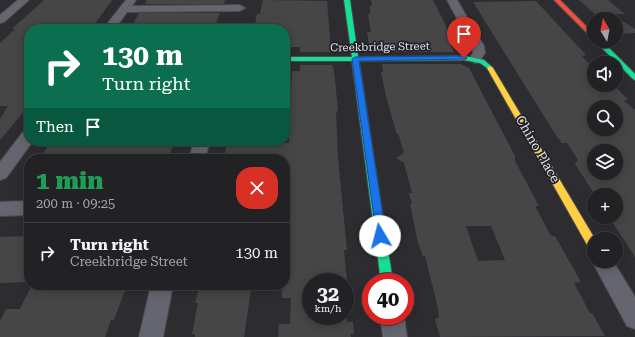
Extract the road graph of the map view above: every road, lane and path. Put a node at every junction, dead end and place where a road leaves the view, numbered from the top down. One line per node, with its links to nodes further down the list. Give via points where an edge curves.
1 (24, 0): 8 (street)
2 (131, 0): 7 (street)
3 (347, 0): 13 (street)
4 (452, 0): 14 (street, via 478,46 479,53)
5 (557, 0): 10 (street)
6 (240, 8): 7 (street)
7 (124, 9): 9 (street)
8 (0, 20)
9 (113, 24)
10 (587, 30)
11 (605, 48): 15 (street)
12 (290, 59): 13 (street, Creekbridge Street)
13 (355, 59): 14 (street, Creekbridge Street); 22 (street)
14 (475, 59): 20 (street, Chino Place, via 485,62 492,68)
15 (635, 78)
16 (24, 143): 17 (street)
17 (0, 174)
18 (24, 208): 19 (street)
19 (0, 209)
20 (587, 234)
21 (606, 268): 24 (street)
22 (386, 273)
23 (161, 290): 26 (street)
24 (635, 318)
25 (393, 325): 27 (street)
26 (151, 337)
27 (394, 337)

